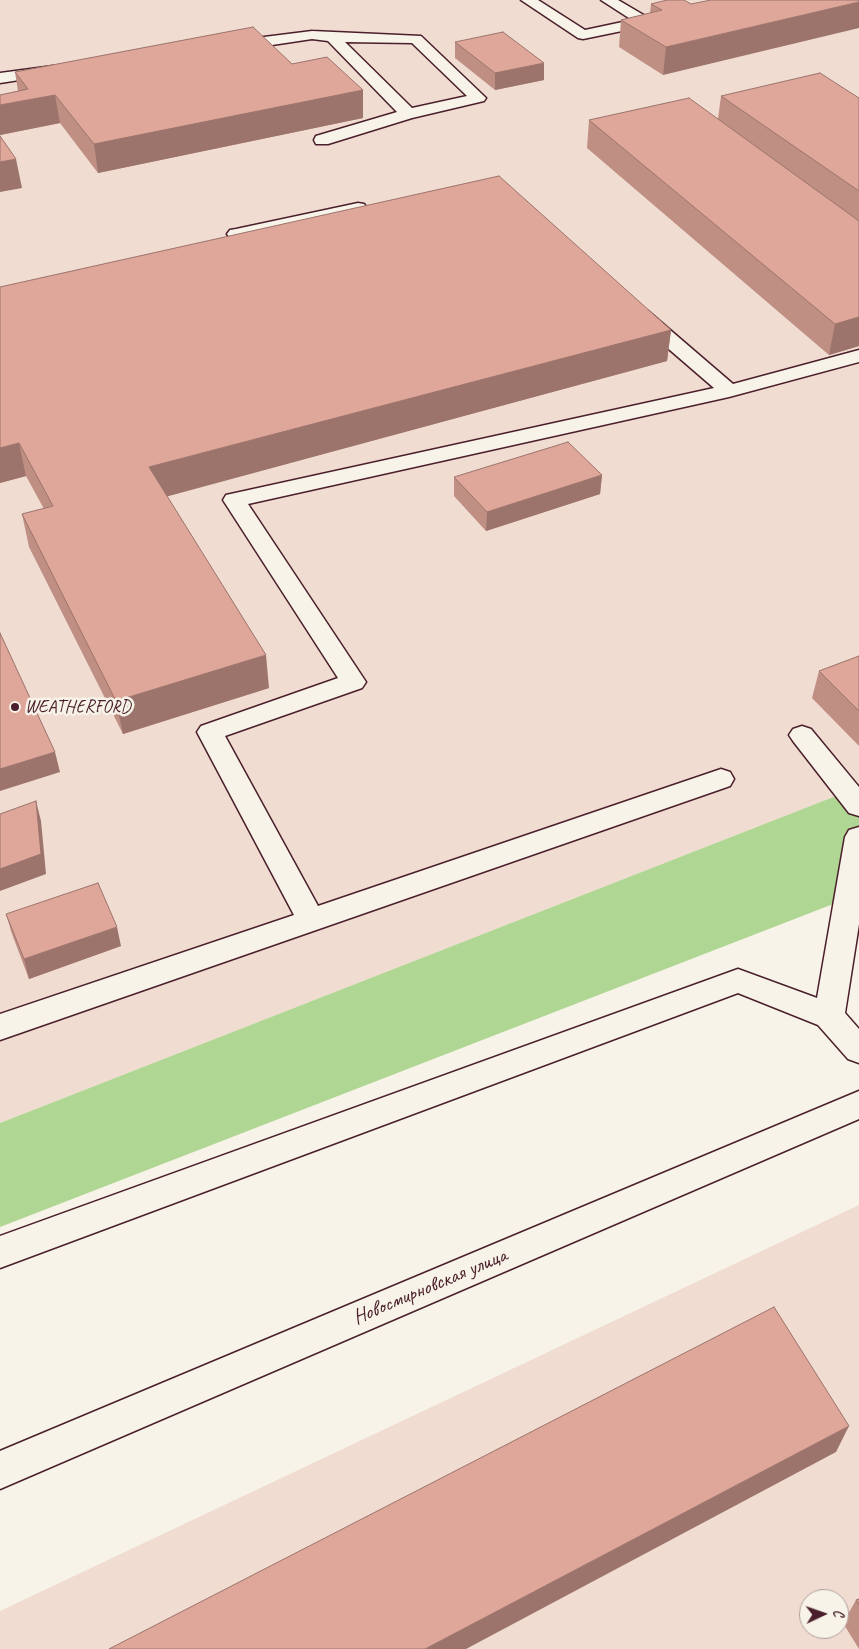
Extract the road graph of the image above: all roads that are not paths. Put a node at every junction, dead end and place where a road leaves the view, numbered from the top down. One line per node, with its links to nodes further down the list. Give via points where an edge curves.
1 (528, 0): 4 (street, via 583,35)
2 (608, 0): 4 (street)
3 (673, 16): 4 (street)
4 (646, 22)
5 (332, 37): 6 (street, via 312,35); 9 (street); 9 (street, via 416,39 478,98)
6 (215, 49)
7 (68, 69): 8 (street)
8 (0, 78)
9 (408, 114): 10 (street)
10 (322, 140)
11 (380, 203): 12 (street)
12 (236, 234)
13 (626, 302): 15 (street)
14 (859, 356): 15 (street)
15 (729, 391): 20 (street, via 234,500 353,682 210,732)
16 (802, 735): 18 (street)
17 (721, 779): 20 (street)
18 (859, 806)
19 (859, 837): 21 (street)
20 (311, 920): 22 (street)
21 (828, 1016): 23 (street); 25 (street, via 738,981)
22 (0, 1027)
23 (859, 1050)
24 (859, 1105): 26 (street, Новосмирновская улица)
25 (0, 1252)
26 (0, 1470)

